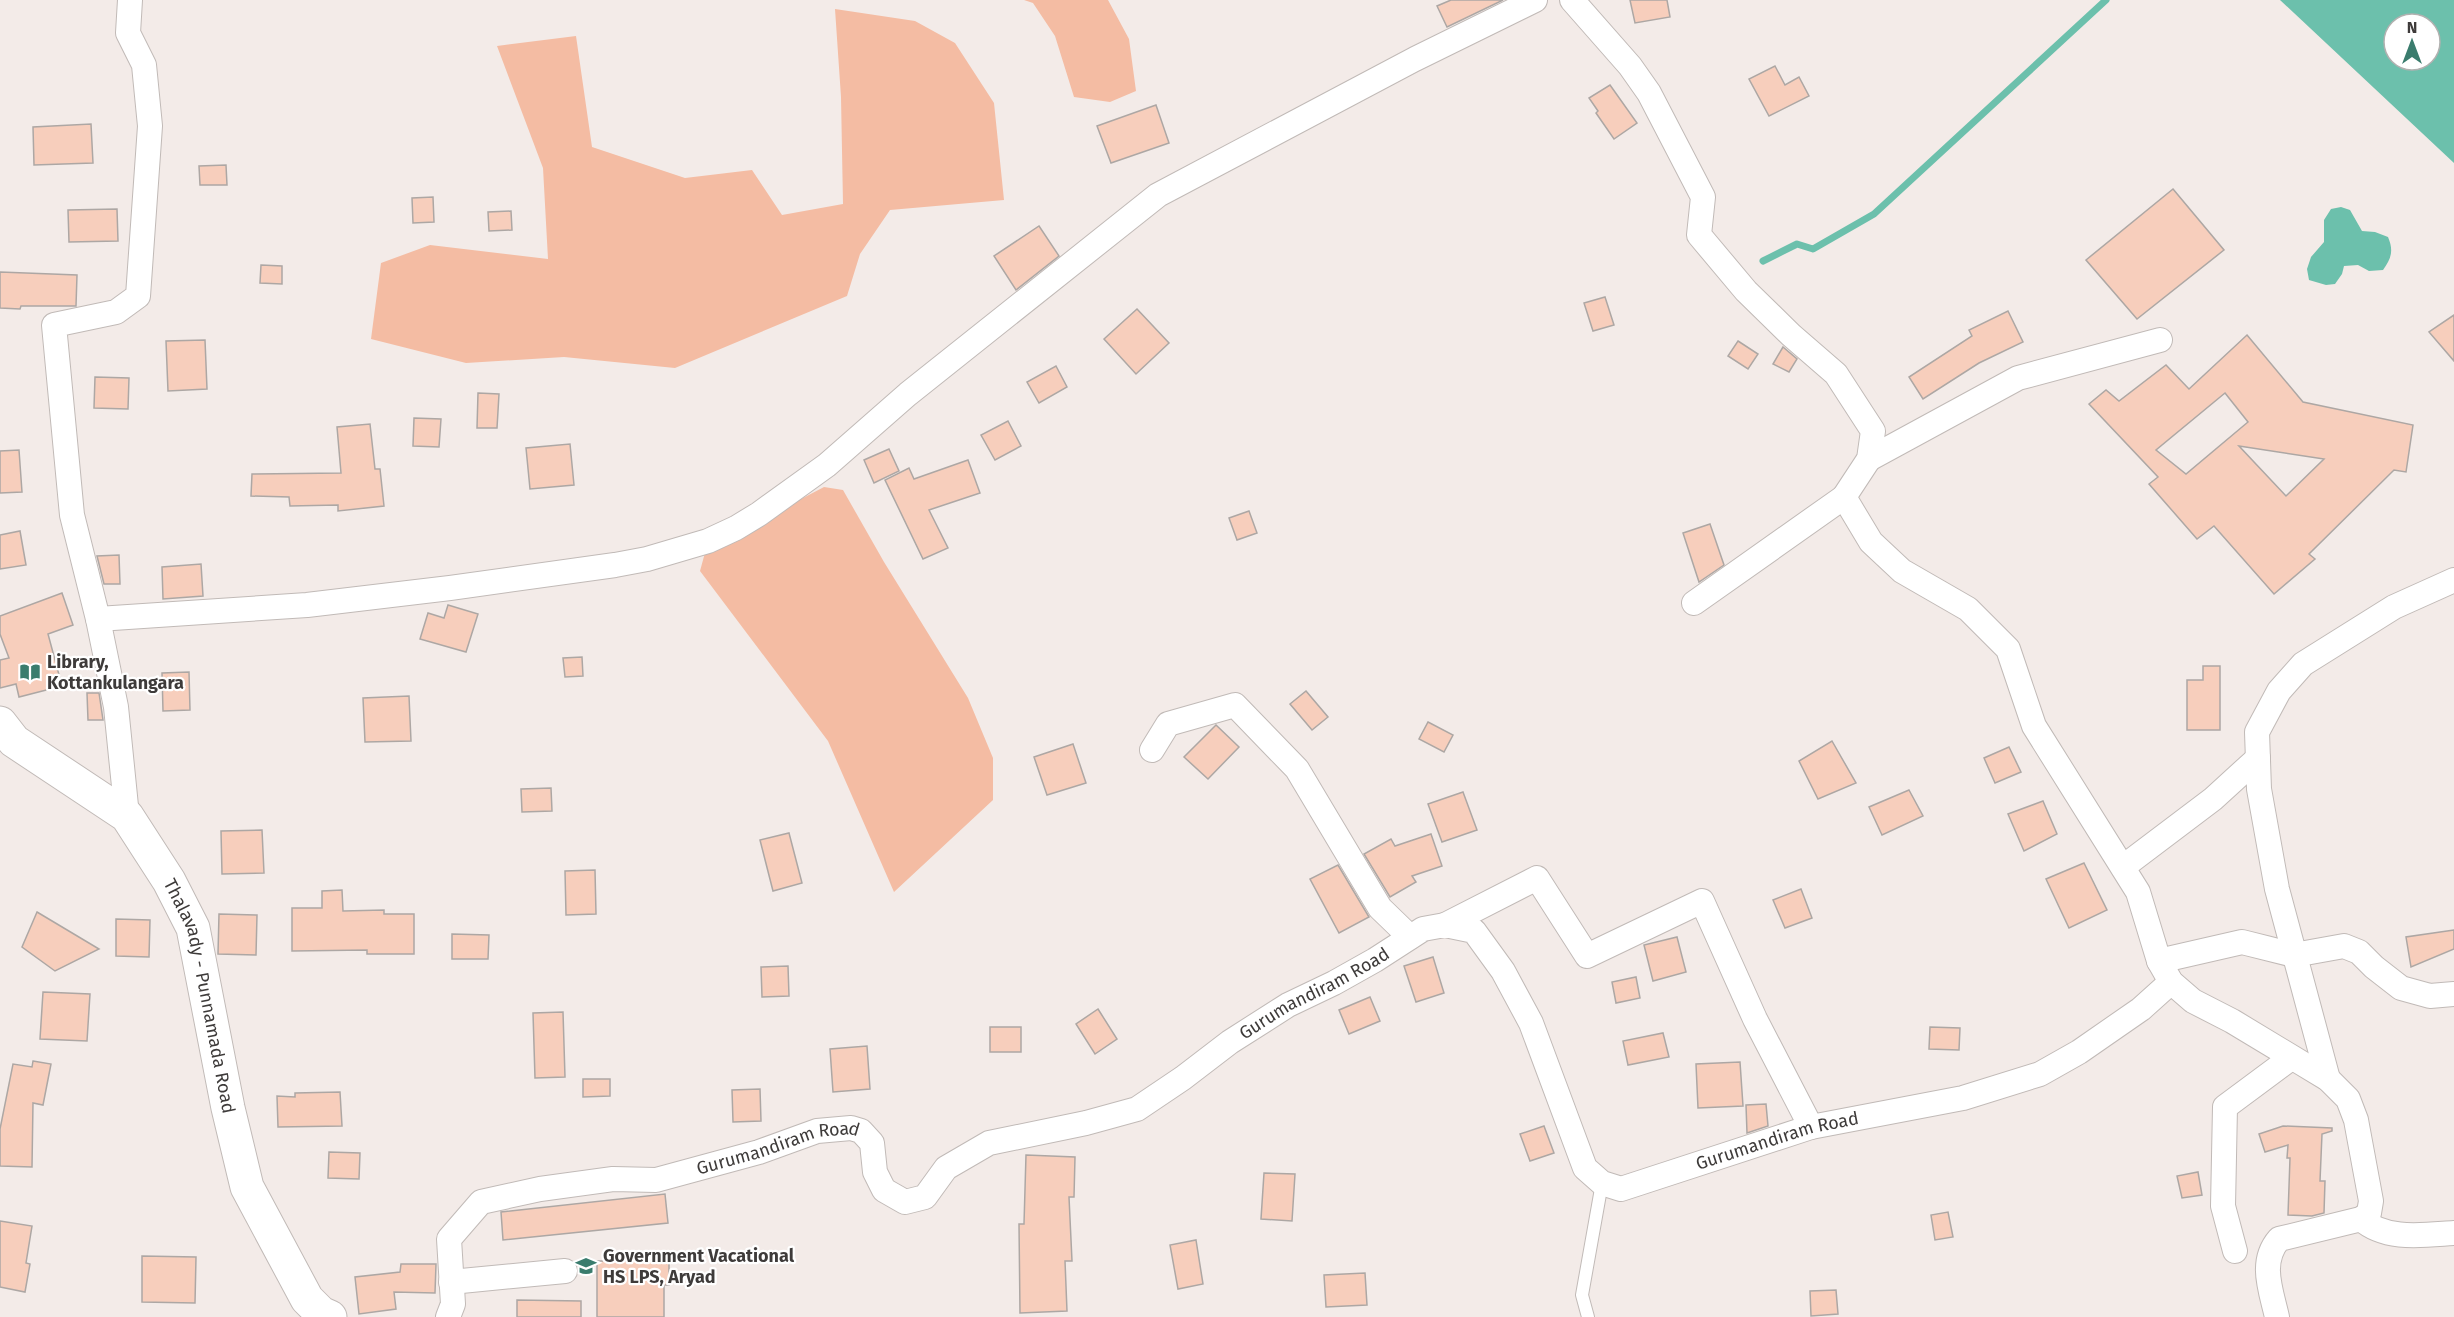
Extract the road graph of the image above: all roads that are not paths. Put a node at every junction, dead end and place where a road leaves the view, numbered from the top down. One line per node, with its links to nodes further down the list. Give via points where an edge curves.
1 (130, 0): 9 (street, via 128,33 144,65 150,126 138,296 116,312 54,325 72,515)
2 (1535, 0): 9 (street, via 1158,195 908,394 826,465 759,514 708,541 615,566 461,587 307,605)
3 (1572, 0): 5 (street, via 1649,93 1703,197 1699,235 1746,291 1836,374 1873,431)
4 (2160, 340): 5 (street, via 2018,378)
5 (1869, 459): 6 (street)
6 (1844, 498): 8 (street); 14 (street, via 1871,542 1902,571 1968,609 2008,649 2040,738)
7 (2454, 580): 12 (street, via 2394,606 2304,664 2279,691 2257,732)
8 (1694, 603)
9 (98, 619): 13 (street, via 118,717)
10 (5, 736): 13 (main road, Thalavady - Punnamada Road)
11 (1152, 750): 16 (street, via 1167,724 1235,705 1297,769 1380,908)
12 (2258, 758): 14 (street, via 2213,799); 17 (street, via 2259,789 2275,878)
13 (127, 816): 32 (main road, Thalavady - Punnamada Road, via 169,880 193,928 246,1187 307,1299)
14 (2123, 867): 18 (street, via 2138,892)
15 (1446, 925): 16 (street, Gurumandiram Road, via 1422,929); 25 (street, via 1537,878 1587,956 1702,901 1755,1019); 26 (street, Gurumandiram Road, via 1474,931 1503,970 1531,1023 1585,1168)
16 (1410, 937): 31 (street, Gurumandiram Road, via 1334,983 1288,1005 1137,1109 988,1143 946,1168 926,1197 906,1202 884,1190 875,1172 872,1143 861,1131 817,1131 759,1152 656,1180 613,1179 482,1202 449,1239)
17 (2294, 955): 18 (street, via 2242,942); 20 (street, via 2343,945 2359,952 2401,988 2430,996); 24 (street)
18 (2159, 961): 19 (street)
19 (2171, 982): 21 (street); 22 (street, Gurumandiram Road)
20 (2454, 994)
21 (2193, 1001): 22 (street); 23 (street)
22 (2141, 1009): 25 (street, Gurumandiram Road, via 2040,1074 1962,1098)
23 (2291, 1058): 24 (street); 29 (street, via 2225,1107 2223,1206)
24 (2328, 1079): 27 (street, via 2348,1099 2356,1119 2371,1201 2369,1213)
25 (1811, 1127): 26 (street, Gurumandiram Road, via 1621,1189)
26 (1602, 1183): 34 (lane, via 1581,1295)
27 (2361, 1219): 28 (street, via 2372,1228 2389,1233); 35 (street, via 2279,1239 2272,1247 2267,1271)
28 (2454, 1233)
29 (2235, 1251)
30 (564, 1271): 31 (street)
31 (451, 1282): 33 (street, Gurumandiram Road, via 453,1304)
32 (330, 1317)
33 (448, 1317)
34 (1588, 1317)
35 (2277, 1317)

